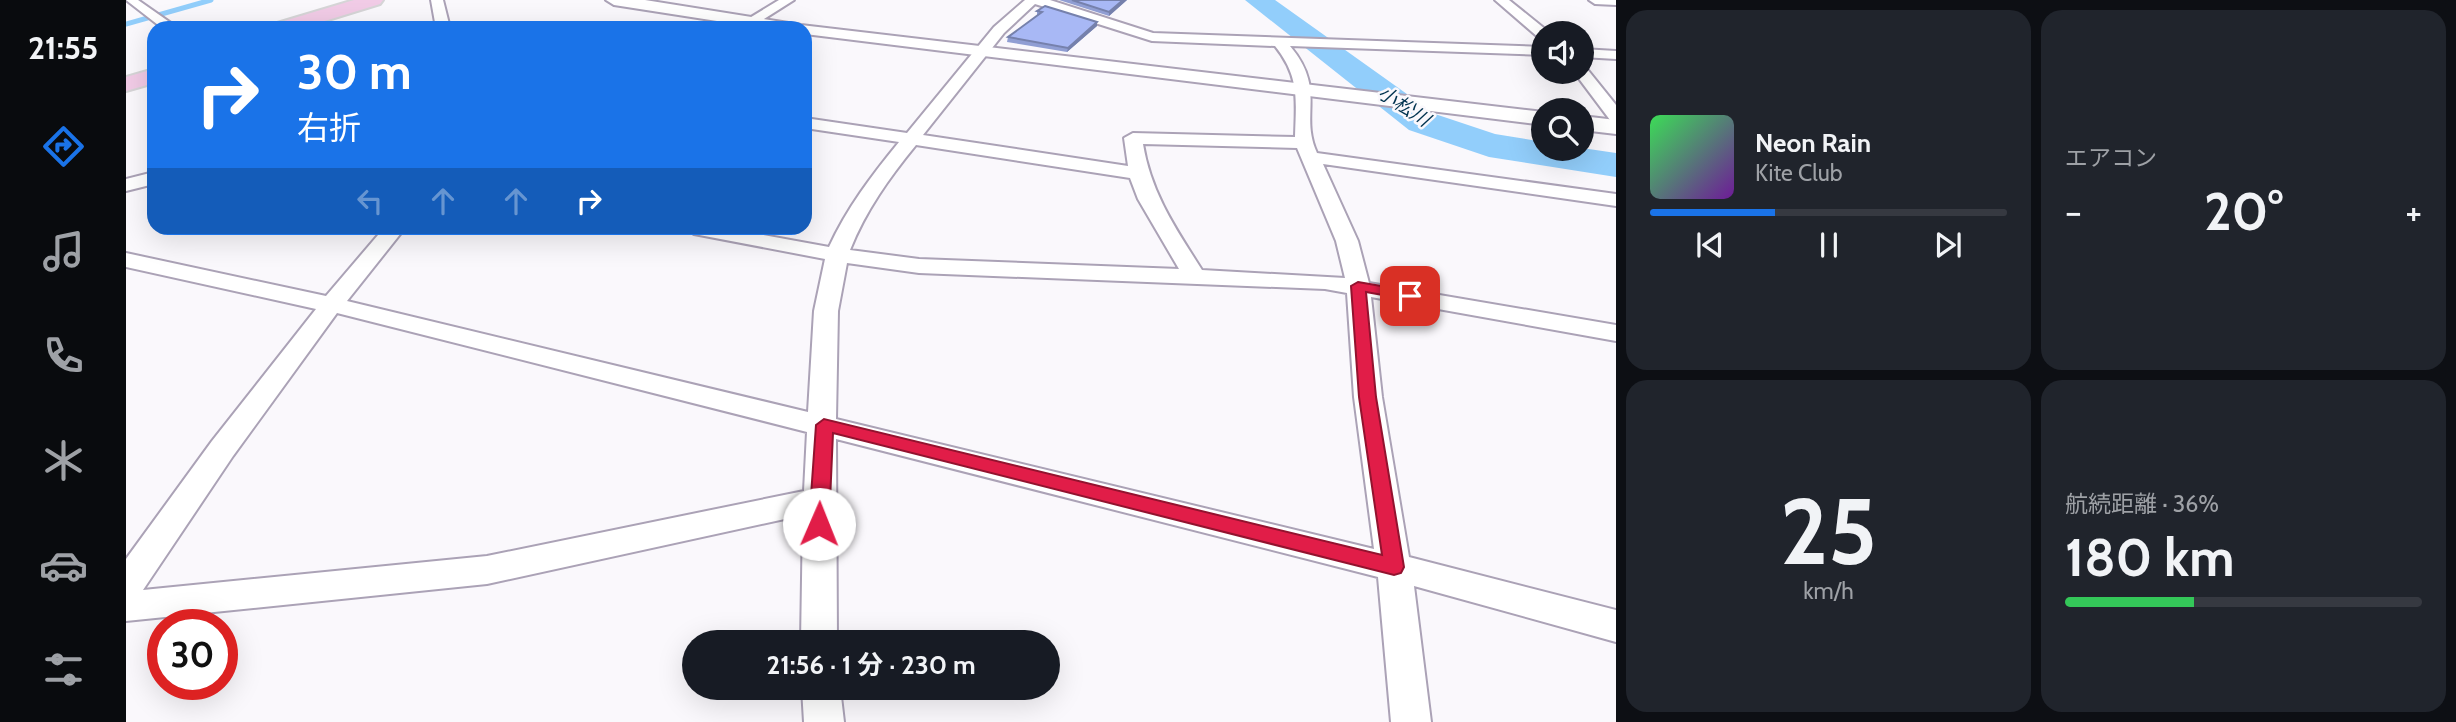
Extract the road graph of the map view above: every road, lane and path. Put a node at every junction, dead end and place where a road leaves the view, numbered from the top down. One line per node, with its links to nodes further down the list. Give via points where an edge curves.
1 (130, 0): 10 (street)
2 (438, 0): 14 (street)
3 (614, 0): 15 (street)
4 (788, 0): 16 (street)
5 (1034, 0): 19 (street, via 1152,37); 22 (street)
6 (1501, 0): 17 (street)
7 (1595, 0): 8 (street)
8 (1616, 1)
9 (382, 2): 12 (main road); 13 (main road)
10 (153, 16): 11 (street)
11 (160, 21)
12 (308, 21)
13 (332, 21)
14 (442, 21)
15 (725, 21)
16 (753, 21)
17 (1531, 24)
18 (812, 30): 22 (street)
19 (1279, 42): 20 (street); 30 (street, via 1298,65)
20 (1295, 42): 21 (street)
21 (1531, 50)
22 (981, 51): 30 (street); 36 (street)
23 (1594, 54): 24 (street)
24 (1616, 55)
25 (147, 68): 26 (main road)
26 (126, 74)
27 (147, 78): 28 (main road)
28 (126, 84)
29 (1591, 84): 31 (street)
30 (1304, 90): 32 (street); 37 (street)
31 (1616, 116)
32 (1531, 117)
33 (812, 124): 36 (street)
34 (1594, 124): 35 (street)
35 (1616, 127)
36 (911, 139): 38 (street); 44 (street, via 874,185)
37 (1307, 150): 38 (street, via 1133,138); 41 (street); 47 (street, via 1347,241)
38 (1138, 173): 46 (street, via 1148,199)
39 (147, 180): 40 (street)
40 (126, 186)
41 (1616, 200)
42 (389, 235): 48 (street)
43 (731, 235): 44 (street)
44 (837, 255): 46 (street, via 983,271); 50 (street, via 826,311)
45 (126, 260): 48 (street)
46 (1196, 279): 47 (street)
47 (1358, 286): 49 (street); 52 (street, via 1368,397)
48 (328, 306): 50 (street); 53 (street, via 213,457)
49 (1616, 333)
50 (824, 425): 51 (street); 52 (street)
51 (819, 500): 54 (street, via 487,570); 56 (street)
52 (1394, 567): 55 (street); 59 (street)
53 (126, 586)
54 (126, 606)
55 (1616, 626)
56 (819, 630)
57 (822, 700): 58 (street)
58 (824, 722)
59 (1411, 722)

